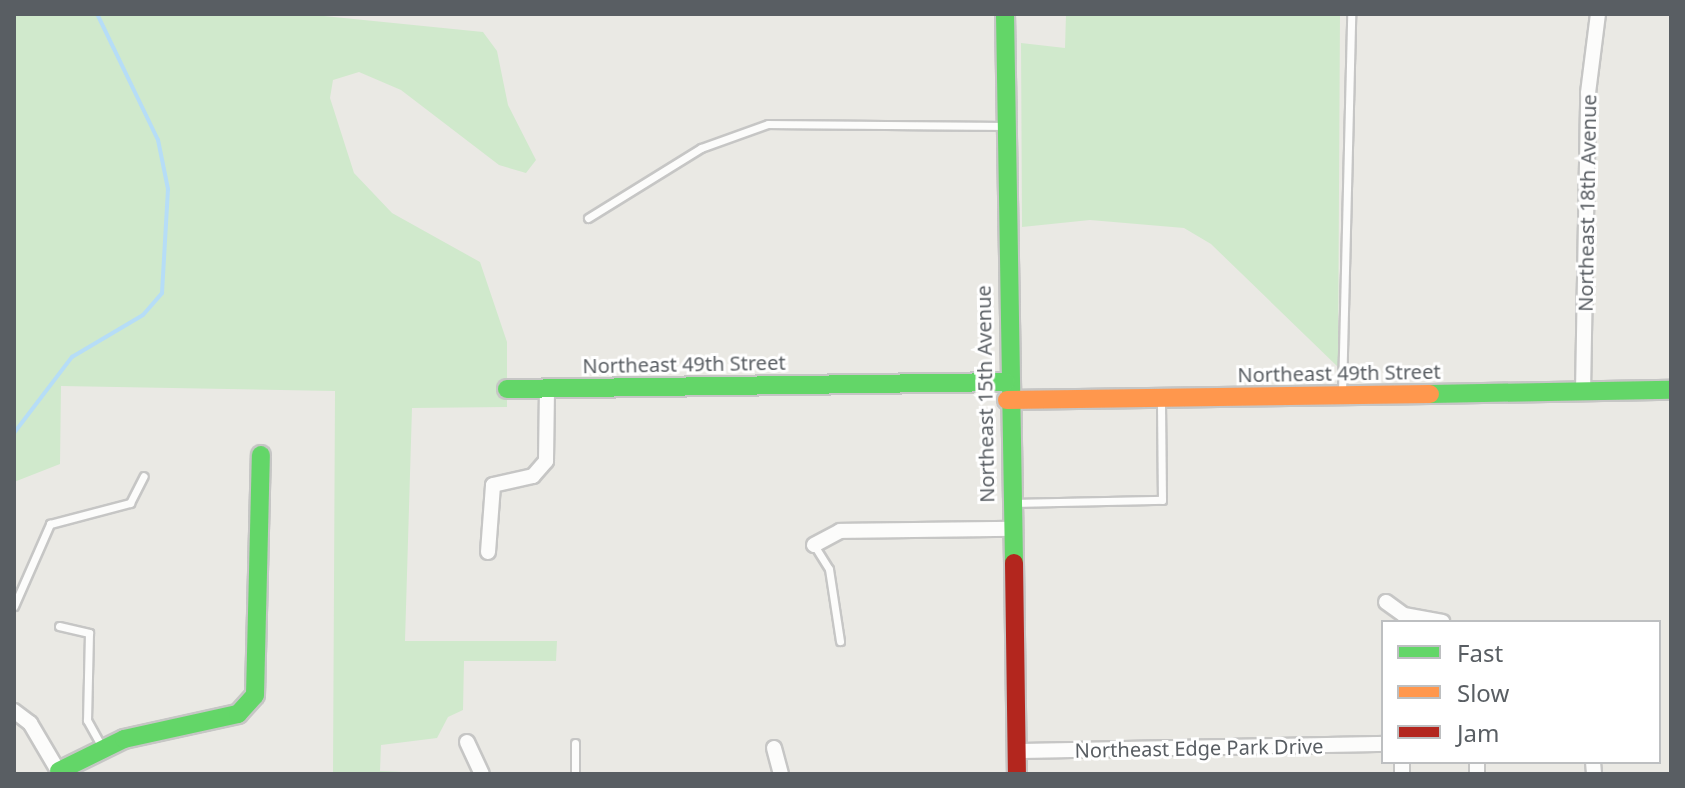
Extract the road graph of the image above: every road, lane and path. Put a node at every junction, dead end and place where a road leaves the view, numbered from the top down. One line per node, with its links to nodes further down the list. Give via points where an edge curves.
1 (1005, 14): 4 (street, Northeast 15th Avenue)
2 (1351, 14): 11 (lane)
3 (1598, 14): 10 (street, Northeast 18th Avenue, via 1588,93)
4 (1005, 126): 5 (lane, via 768,124 701,148); 9 (street, Northeast 15th Avenue)
5 (588, 218)
6 (507, 389): 7 (street, Northeast 49th Street)
7 (547, 389): 9 (street, Northeast 49th Street); 18 (street, via 546,461 533,476 493,485)
8 (1671, 390): 10 (street, Northeast 49th Street)
9 (1007, 391): 12 (street, Northeast 49th Street); 15 (street, Northeast 15th Avenue)
10 (1583, 392): 11 (street, Northeast 49th Street)
11 (1342, 395): 12 (street, Northeast 49th Street)
12 (1161, 398): 15 (lane, via 1162,500)
13 (261, 455): 29 (street, via 255,695 219,721)
14 (144, 476): 20 (lane, via 130,503 50,524)
15 (1008, 503): 16 (street, Northeast 15th Avenue)
16 (1008, 529): 17 (street, via 840,531); 30 (street, Northeast 15th Avenue)
17 (814, 545): 23 (lane, via 829,569)
18 (488, 552)
19 (1386, 602): 21 (street, via 1404,615)
20 (14, 606)
21 (1431, 620)
22 (59, 626): 29 (lane, via 89,633 87,720)
23 (840, 641)
24 (14, 711): 31 (street, via 30,723)
25 (467, 742): 32 (street)
26 (575, 743): 33 (lane)
27 (1381, 744): 30 (street, Northeast Edge Park Drive)
28 (774, 748): 34 (street)
29 (103, 749): 31 (street)
30 (1016, 751): 35 (street, Northeast 15th Avenue)
31 (59, 772)
32 (482, 774)
33 (575, 774)
34 (781, 774)
35 (1017, 774)

